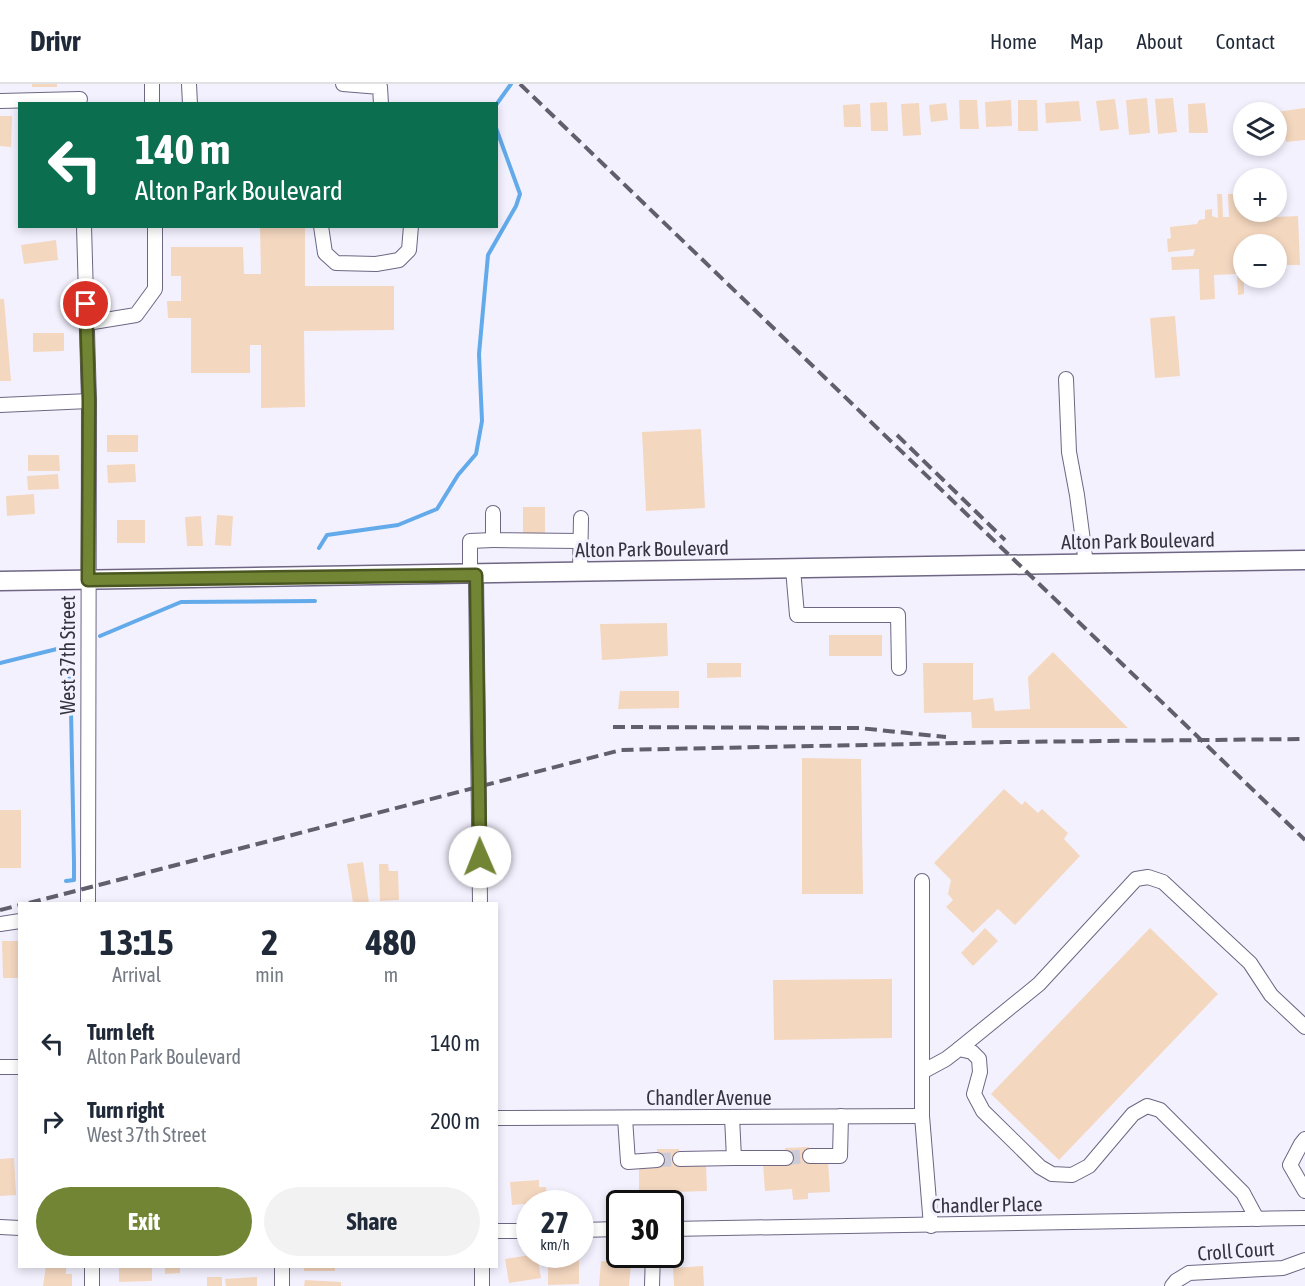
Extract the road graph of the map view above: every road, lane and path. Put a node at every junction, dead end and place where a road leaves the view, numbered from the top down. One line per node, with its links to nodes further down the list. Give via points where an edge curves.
1 (80, 84): 6 (street)
2 (152, 84): 7 (street)
3 (189, 84): 8 (street)
4 (343, 84): 9 (street, via 380,87)
5 (0, 101): 6 (street)
6 (80, 101)
7 (152, 102)
8 (189, 102)
9 (381, 102)
10 (84, 228): 14 (street, West 37th Street)
11 (155, 228): 14 (street, via 155,289 136,315)
12 (321, 228): 13 (street, via 325,253 336,263 376,264 399,260 409,250)
13 (411, 228)
14 (87, 323): 16 (street, West 37th Street)
15 (1066, 379): 23 (street, via 1069,452)
16 (89, 401): 17 (street); 27 (street, West 37th Street)
17 (0, 405)
18 (493, 513): 20 (street)
19 (581, 518): 21 (street)
20 (493, 540): 21 (street); 26 (street, via 471,541)
21 (580, 541): 25 (street)
22 (1305, 560): 23 (main road, Alton Park Boulevard)
23 (1086, 564): 24 (main road, Alton Park Boulevard)
24 (793, 569): 25 (main road, Alton Park Boulevard); 29 (street, via 797,615 898,615)
25 (580, 572): 26 (main road, Alton Park Boulevard)
26 (473, 575): 27 (main road, Alton Park Boulevard); 32 (street)
27 (88, 580): 28 (main road, Alton Park Boulevard); 31 (street, West 37th Street)
28 (0, 581)
29 (899, 668)
30 (922, 881): 39 (street)
31 (88, 902)
32 (480, 902)
33 (18, 921): 34 (street)
34 (0, 924)
35 (1305, 1027): 36 (street, via 1271,995 1250,963 1163,882 1148,877 1136,879 1039,984)
36 (959, 1050): 39 (street); 53 (street, via 972,1052 979,1059 974,1094 983,1111 1052,1174 1072,1175 1089,1166 1133,1114 1147,1106 1160,1110 1243,1193)
37 (0, 1067): 38 (street)
38 (18, 1067)
39 (922, 1072): 41 (street)
40 (841, 1116): 41 (street, Chandler Avenue); 42 (street, Chandler Avenue); 46 (street, via 840,1156)
41 (922, 1116): 54 (street)
42 (732, 1117): 44 (street, Chandler Avenue); 47 (street)
43 (498, 1118): 44 (street, Chandler Avenue)
44 (625, 1118): 50 (street, via 628,1162)
45 (1305, 1139): 51 (street, via 1290,1165)
46 (810, 1156)
47 (734, 1158): 48 (street); 49 (street)
48 (786, 1158)
49 (680, 1159)
50 (657, 1160)
51 (1305, 1191)
52 (1305, 1218): 53 (street, Chandler Place)
53 (1257, 1219): 54 (street, Chandler Place)
54 (930, 1226): 57 (street, Chandler Place)
55 (0, 1227): 56 (street)
56 (18, 1228)
57 (684, 1229)
58 (498, 1231): 59 (street)
59 (516, 1231)
60 (1305, 1260): 69 (street, Croll Court, via 1283,1268 1189,1273)
61 (92, 1268): 65 (street)
62 (282, 1268): 66 (street)
63 (482, 1268): 67 (street)
64 (652, 1268): 68 (street)
65 (92, 1286)
66 (282, 1286)
67 (482, 1286)
68 (652, 1286)
69 (1172, 1286)

